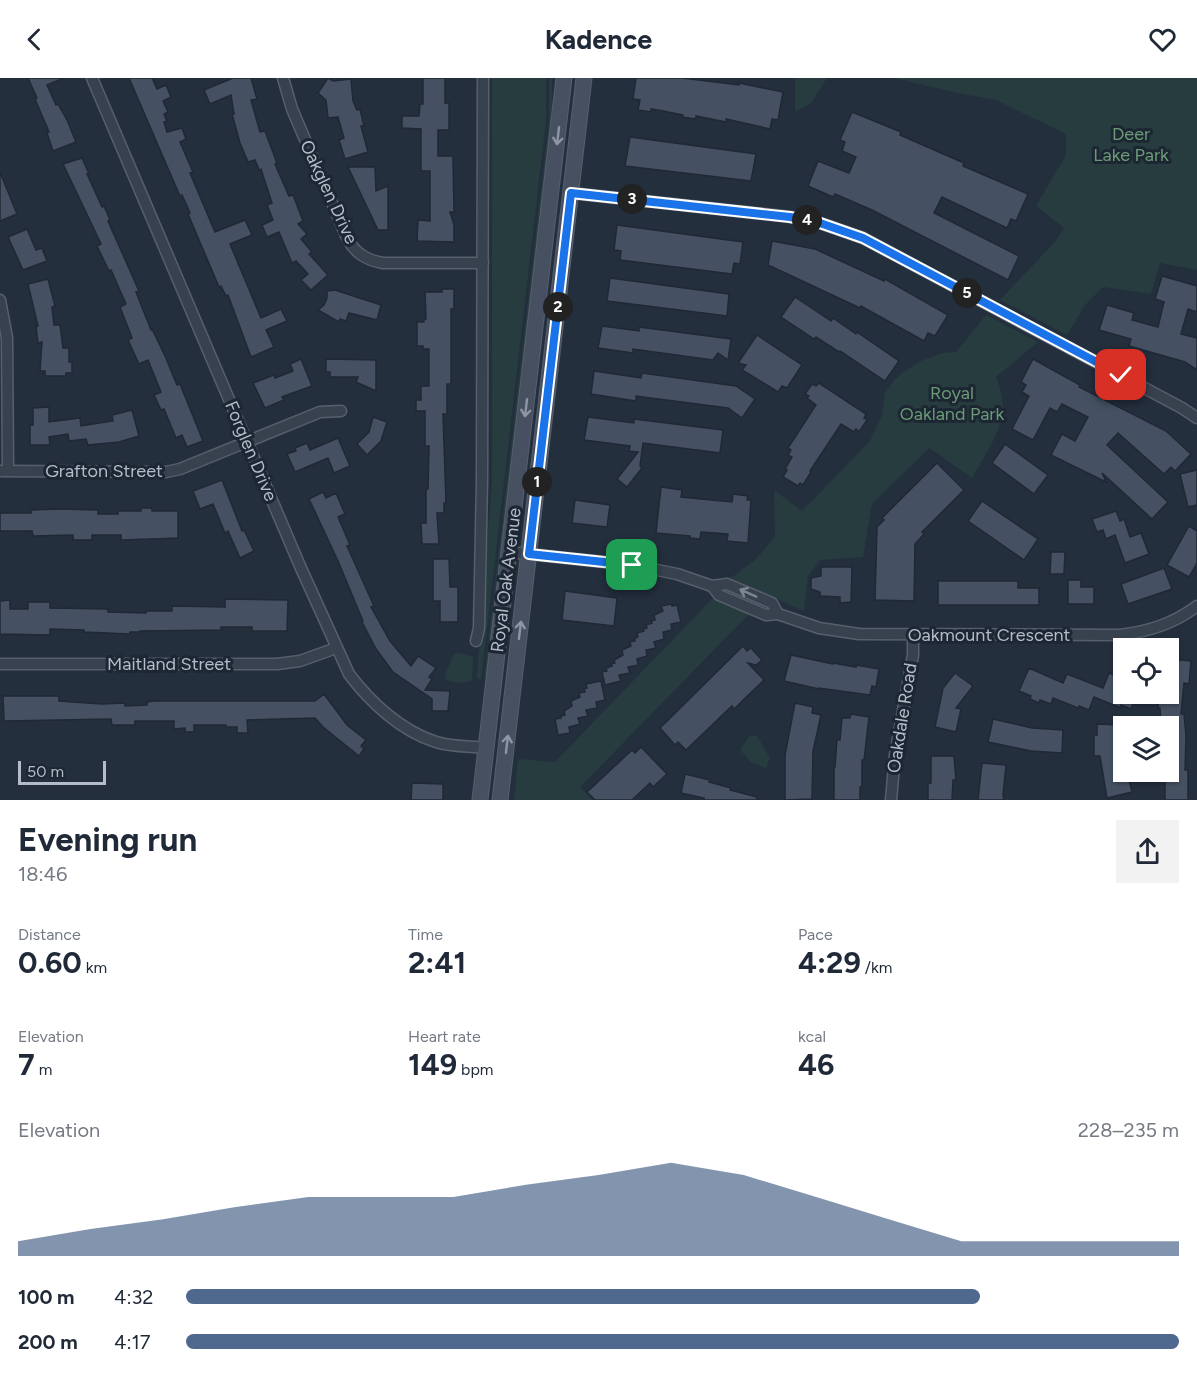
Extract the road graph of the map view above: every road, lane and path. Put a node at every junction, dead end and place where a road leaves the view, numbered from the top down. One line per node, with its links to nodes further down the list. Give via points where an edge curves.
1 (92, 78): 11 (street, Forglen Drive)
2 (283, 78): 7 (street, Oakglen Drive, via 297,122 356,251 370,260 383,262)
3 (483, 78): 7 (street, Royal Oak Avenue)
4 (564, 78): 13 (main road, Royal Oak Avenue, one-way to 13)
5 (584, 78): 6 (main road, Royal Oak Avenue)
6 (571, 193): 10 (street, via 790,217 844,231 972,295); 14 (main road, Royal Oak Avenue)
7 (483, 263): 17 (street, Royal Oak Avenue, via 482,481)
8 (0, 300): 12 (street, via 7,338)
9 (341, 411): 11 (street, Grafton Street, via 320,412)
10 (1197, 418)
11 (246, 441): 12 (street, Grafton Street, via 166,472); 18 (street, Forglen Drive)
12 (4, 471)
13 (509, 552): 14 (street, Oakmount Crescent); 20 (main road, Royal Oak Avenue)
14 (529, 554): 16 (street, Oakmount Crescent, via 677,574 712,586 719,594 766,615 778,614 836,631); 22 (main road, Royal Oak Avenue, one-way to 14)
15 (1197, 606): 16 (street, Oakmount Crescent, via 1164,626 1120,635)
16 (913, 636): 23 (street, Oakdale Road)
17 (476, 641)
18 (336, 648): 19 (street, Maitland Street, via 300,661 276,664); 20 (street, Forglen Drive, via 360,688 399,722 436,742)
19 (0, 664)
20 (487, 748): 21 (main road, Royal Oak Avenue)
21 (480, 800)
22 (500, 800)
23 (891, 800)

